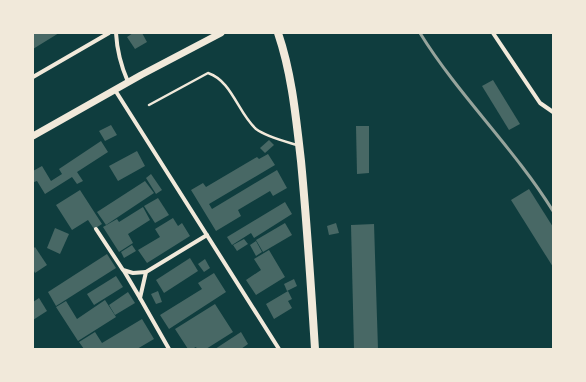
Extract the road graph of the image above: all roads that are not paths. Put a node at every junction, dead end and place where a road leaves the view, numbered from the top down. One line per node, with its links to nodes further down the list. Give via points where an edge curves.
1 (109, 33): 6 (street)
2 (116, 33): 7 (street, via 117,50)
3 (221, 33): 7 (street)
4 (278, 33): 12 (main road, via 285,52)
5 (493, 33): 10 (street, via 540,103)
6 (33, 77)
7 (128, 82): 8 (street)
8 (115, 90): 11 (street); 14 (street)
9 (149, 105): 12 (lane, via 196,78 208,73 216,75 256,129)
10 (553, 112)
11 (33, 136)
12 (299, 146): 20 (main road)
13 (96, 229): 15 (street)
14 (207, 235): 16 (street); 19 (street)
15 (123, 270): 16 (street, via 133,273); 17 (street)
16 (146, 272): 17 (street)
17 (140, 298): 18 (street)
18 (168, 349)
19 (279, 349)
20 (315, 349)

